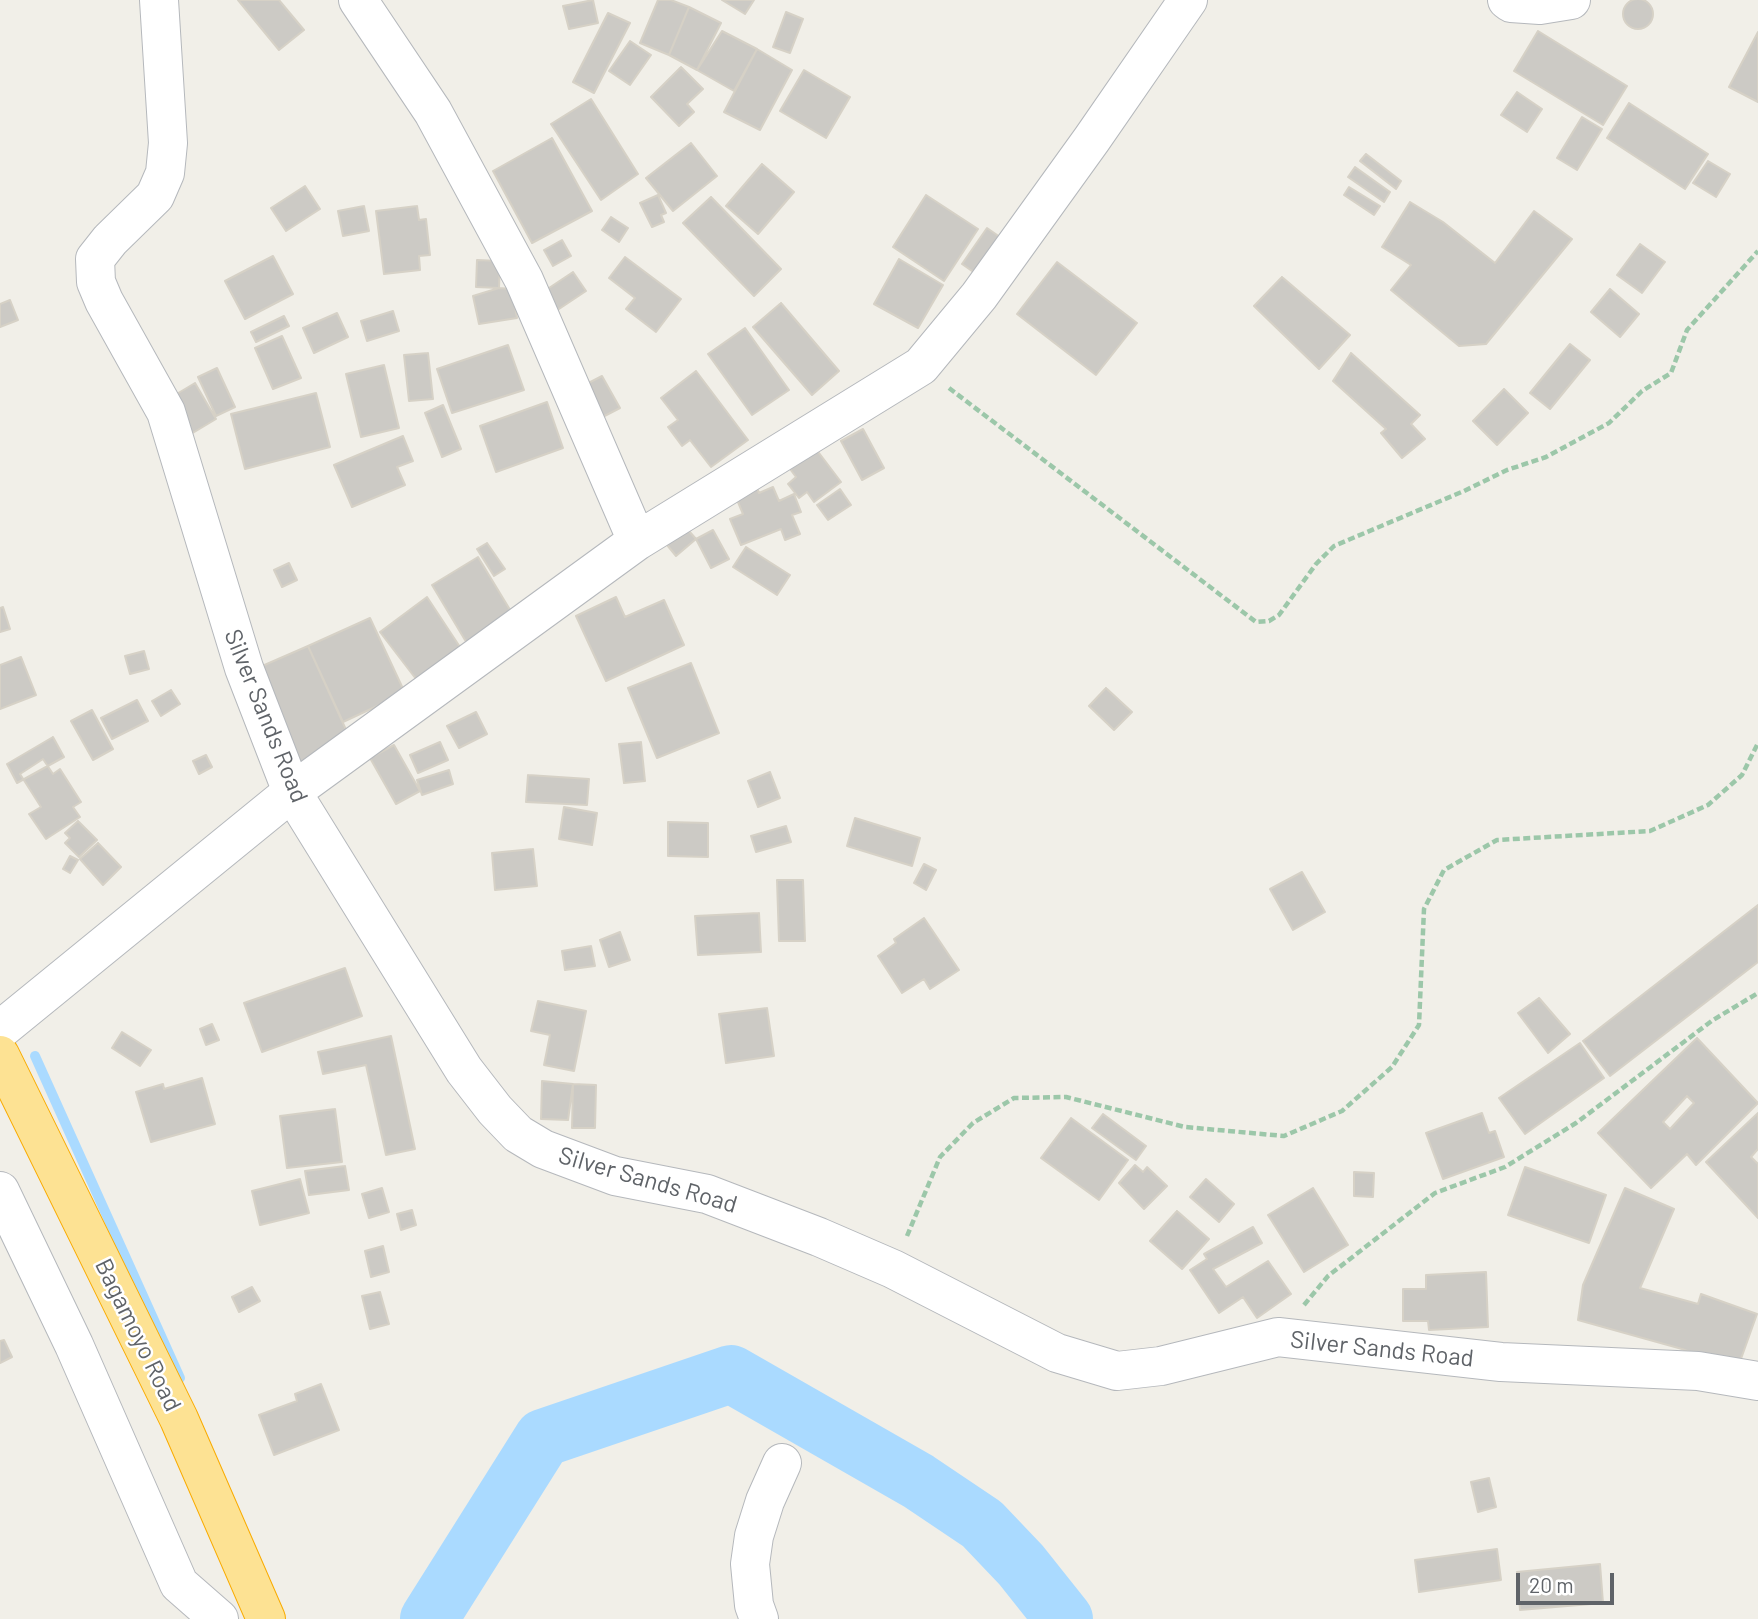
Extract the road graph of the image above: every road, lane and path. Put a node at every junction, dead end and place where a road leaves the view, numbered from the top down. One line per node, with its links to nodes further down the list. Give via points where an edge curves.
1 (159, 0): 10 (street, Silver Sands Road, via 168,143 165,173 155,196 95,259 94,270 104,301 166,412 240,656)
2 (358, 0): 8 (street, via 433,112 524,280)
3 (1188, 0): 7 (street, via 979,296)
4 (1507, 0): 5 (street, via 1540,5)
5 (1571, 0)
6 (1758, 251): 7 (path, via 1687,330 1671,373 1642,391 1609,423 1546,457 1334,546 1279,615 1269,621 1256,622)
7 (921, 366): 8 (street)
8 (637, 541): 10 (street)
9 (1758, 743): 15 (path, via 1742,775 1709,805 1650,831 1497,840 1444,870 1424,909 1419,1025 1392,1067 1342,1111 1284,1136 1185,1127 1066,1097 1014,1098 972,1124 940,1157)
10 (292, 792): 12 (street); 15 (street, Silver Sands Road, via 464,1070 518,1134 543,1149 615,1176 707,1194)
11 (1758, 993): 16 (path, via 1713,1020 1564,1131 1505,1167 1435,1193 1328,1276)
12 (0, 1030)
13 (0, 1055): 20 (highway, Bagamoyo Road, via 179,1419)
14 (0, 1191): 19 (street, via 74,1345 179,1584)
15 (893, 1269): 16 (street, Silver Sands Road, via 1057,1353 1117,1371 1160,1366)
16 (1278, 1337): 17 (street, Silver Sands Road, via 1501,1362 1698,1371)
17 (1758, 1381)
18 (782, 1463): 21 (street, via 754,1536 750,1564)
19 (219, 1619)
20 (265, 1619)
21 (759, 1619)

